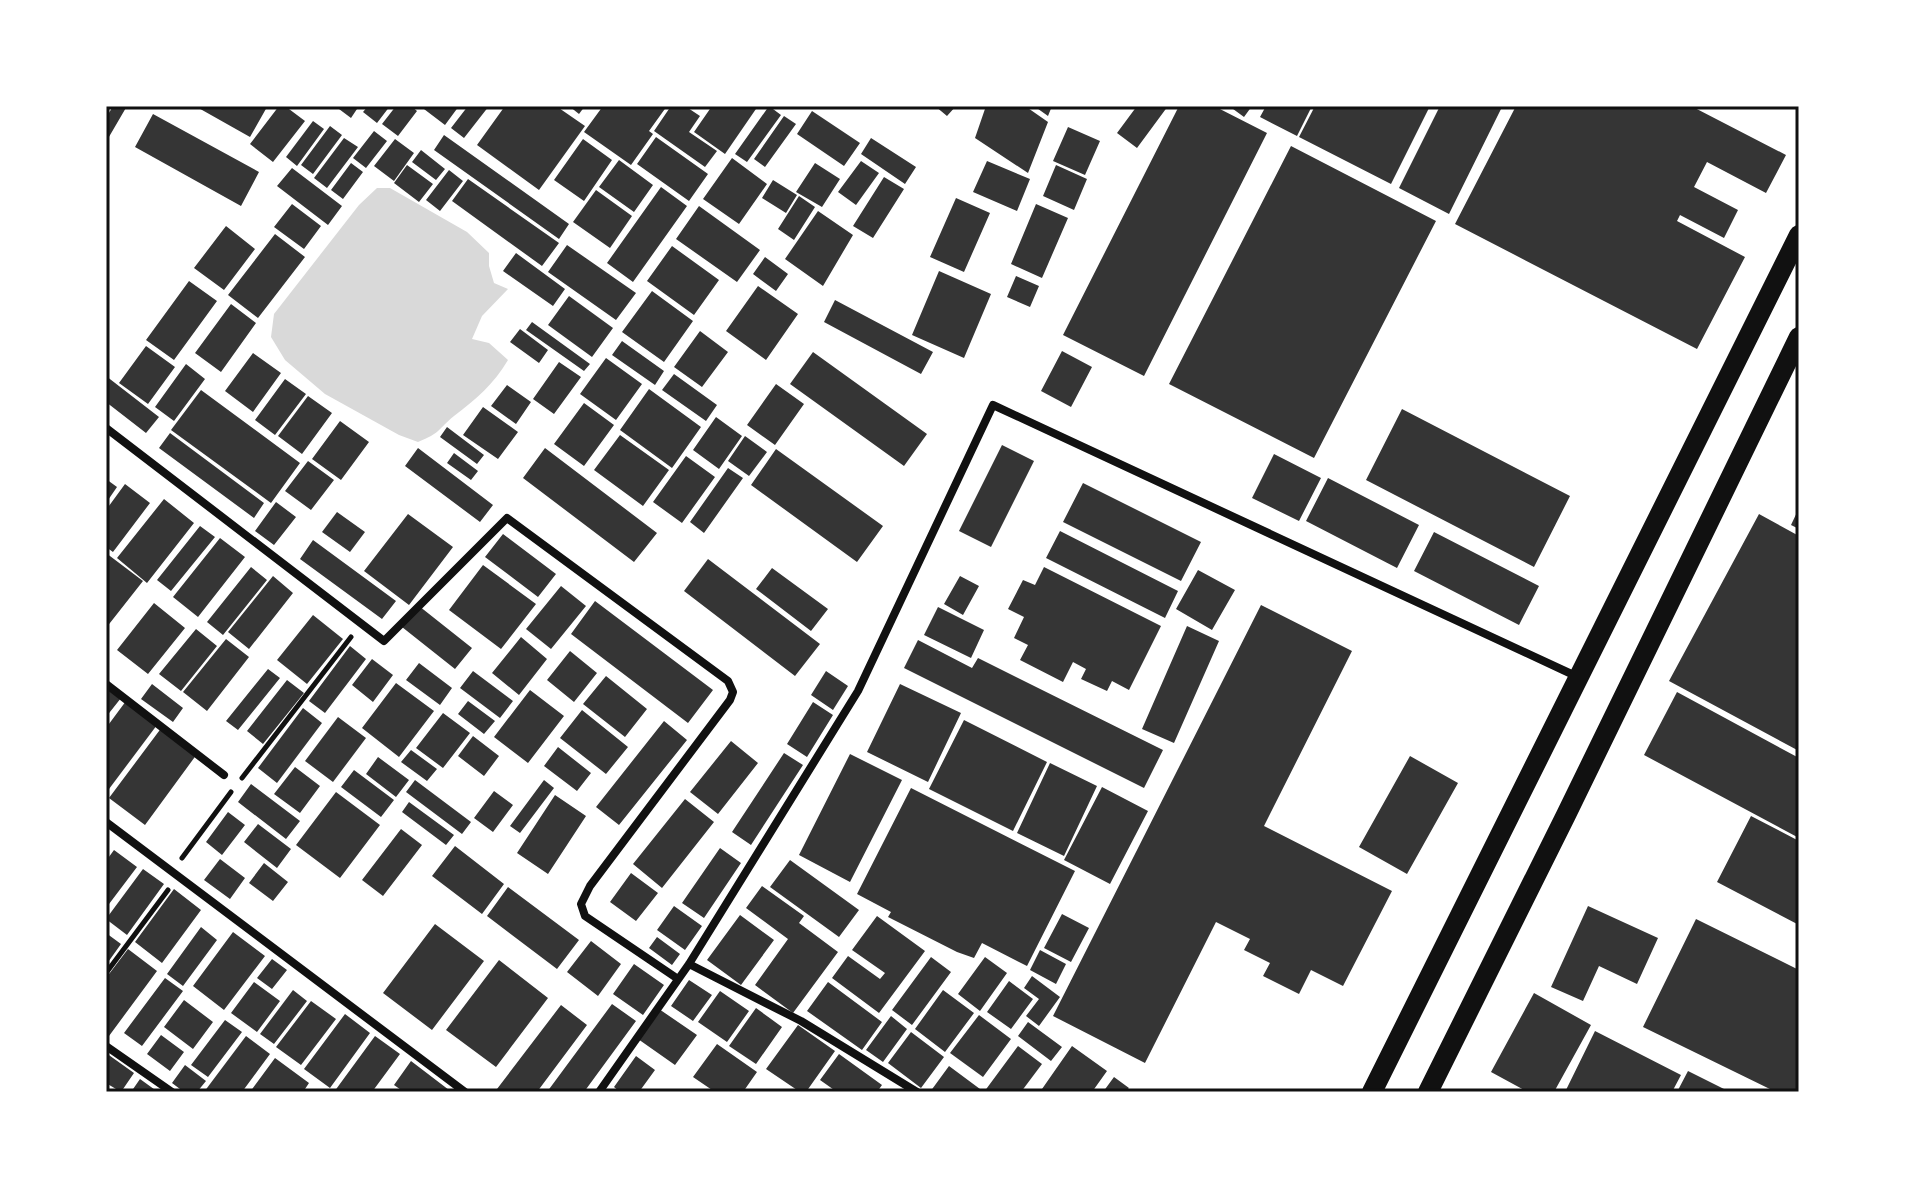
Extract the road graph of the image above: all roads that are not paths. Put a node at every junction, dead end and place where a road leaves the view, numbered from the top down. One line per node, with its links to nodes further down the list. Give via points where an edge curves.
1 (1799, 235): 4 (main road)
2 (1799, 337): 16 (main road)
3 (106, 428): 9 (street, via 384,641 507,518 728,681 730,700 581,904 585,916)
4 (1578, 677): 8 (street, via 993,405 858,691); 15 (main road)
5 (106, 684): 6 (street)
6 (224, 775)
7 (106, 822): 12 (street)
8 (689, 964): 9 (street); 14 (street, via 801,1021)
9 (678, 979): 13 (street)
10 (106, 1046): 11 (street)
11 (172, 1092)
12 (465, 1092)
13 (599, 1092)
14 (917, 1092)
15 (1372, 1092)
16 (1428, 1092)

